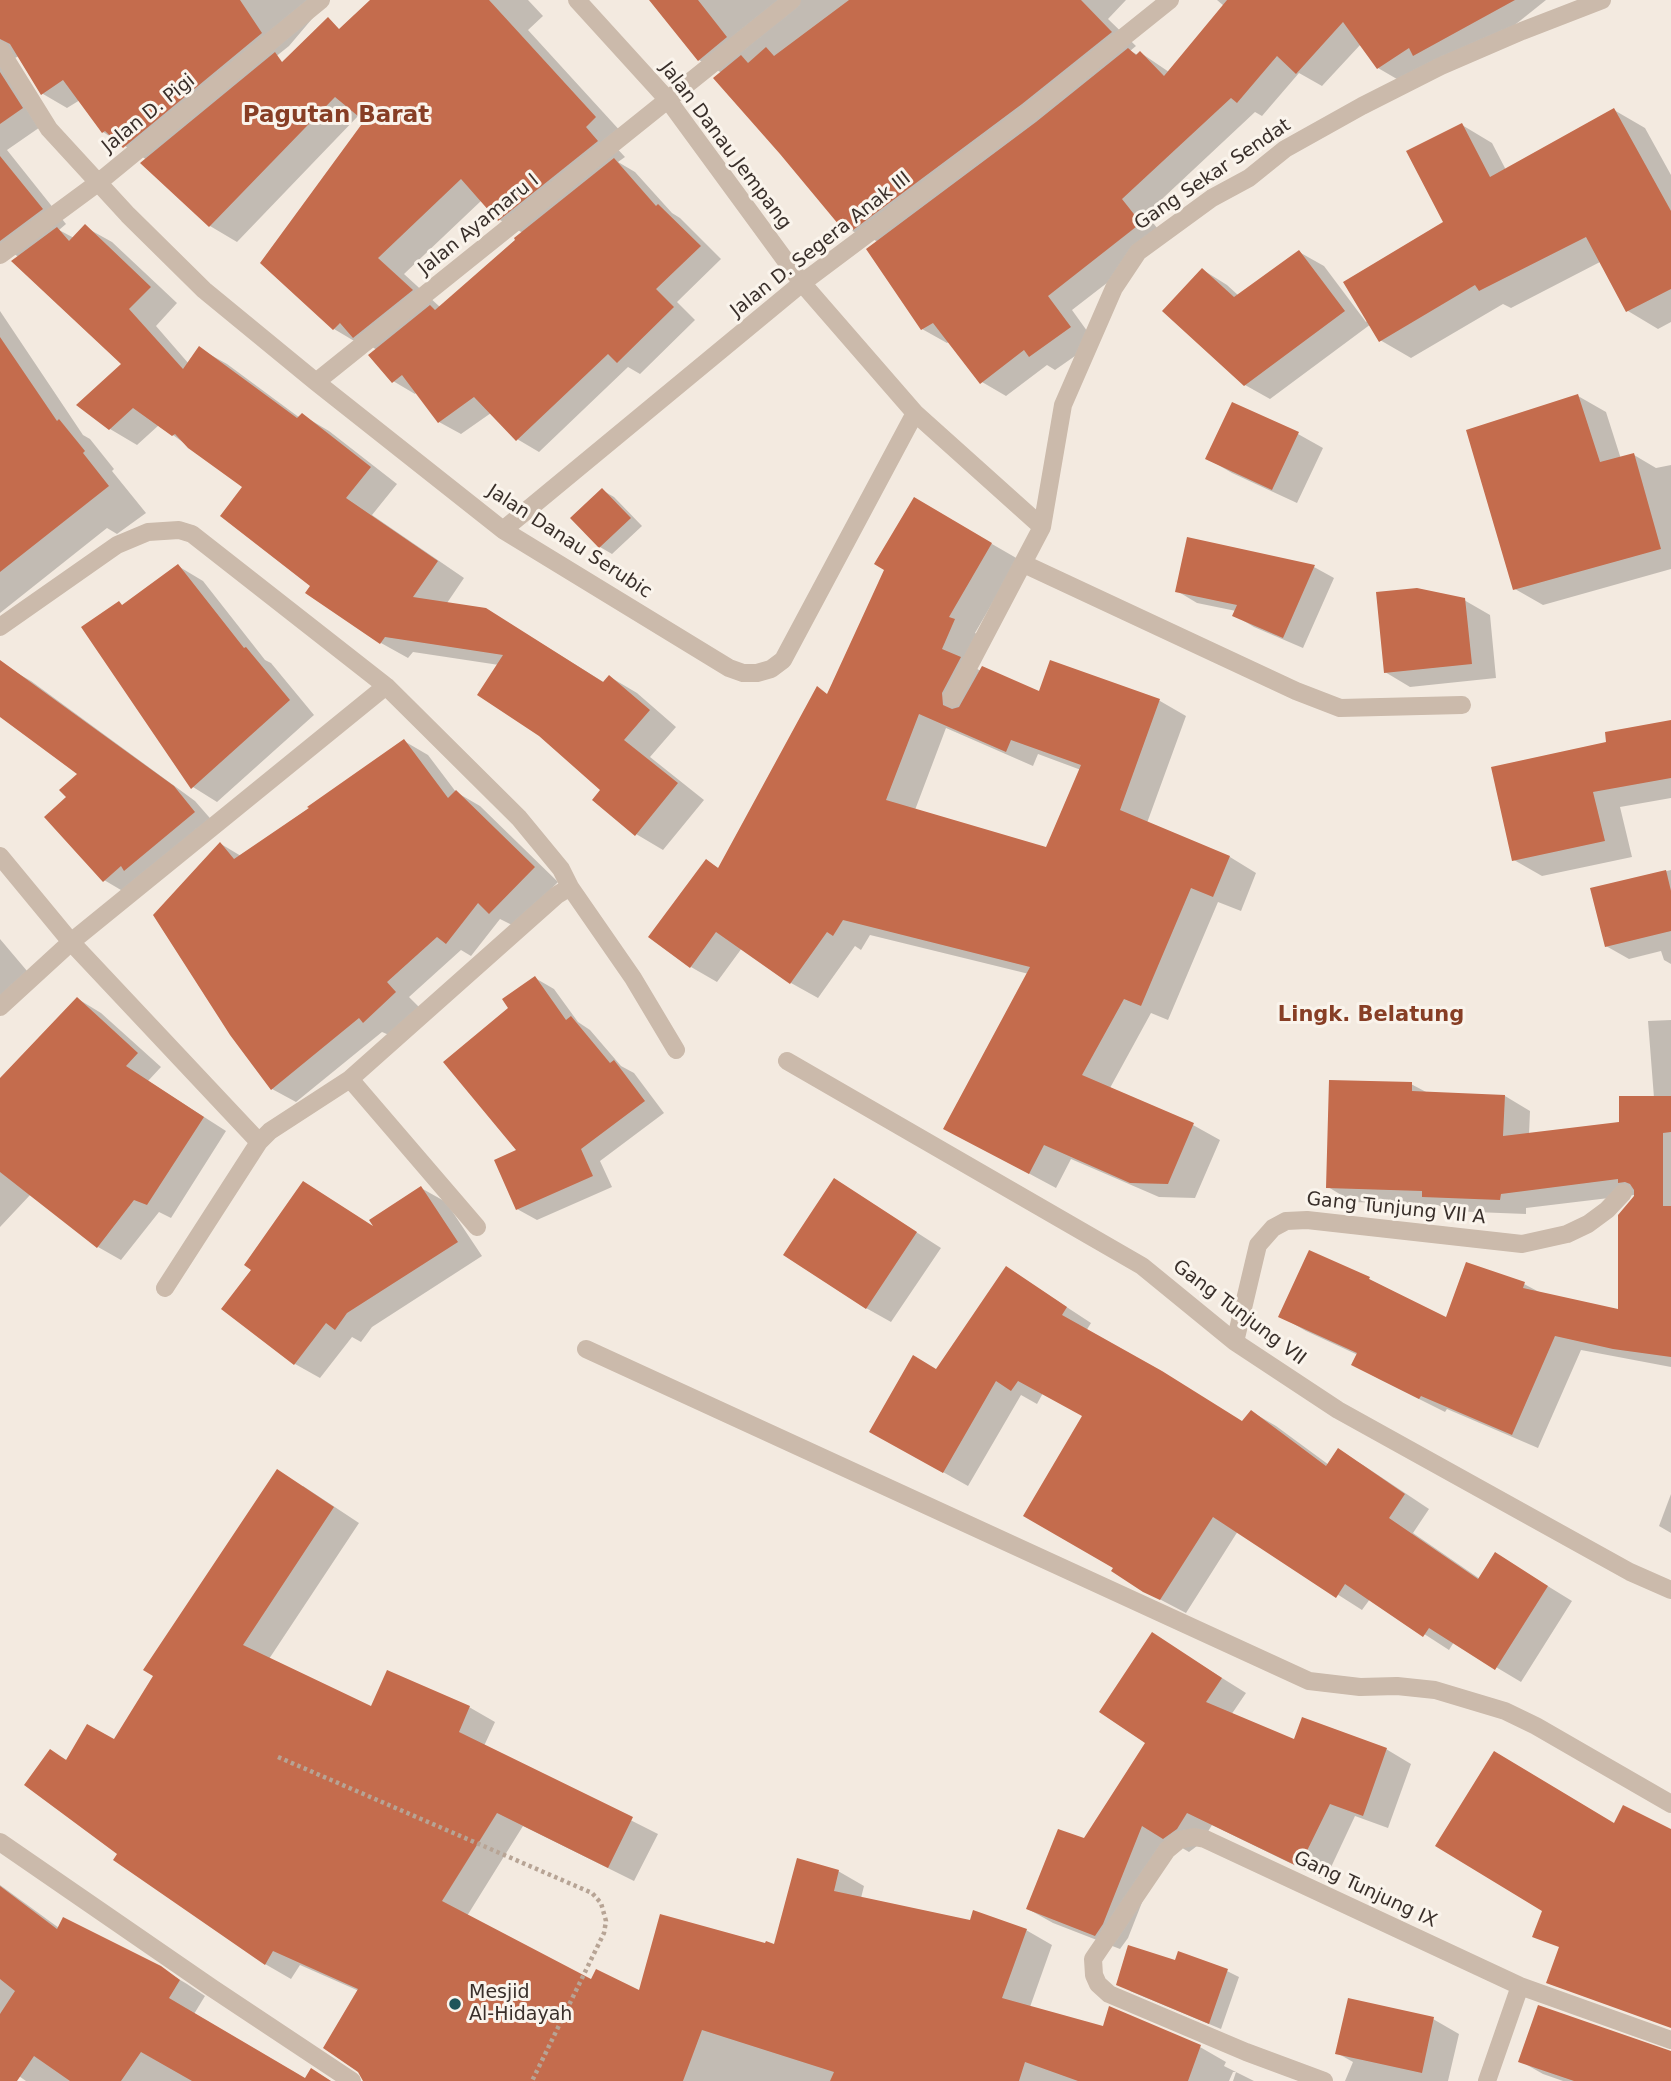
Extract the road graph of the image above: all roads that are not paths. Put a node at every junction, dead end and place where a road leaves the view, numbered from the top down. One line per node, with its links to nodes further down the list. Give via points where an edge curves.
1 (321, 0): 8 (street, Jalan D. Pigi)
2 (577, 0): 7 (street, Jalan Danau Jempang)
3 (792, 0): 7 (street, Jalan Ayamaru I)
4 (1170, 0): 10 (street, Jalan D. Segera Anak III, via 1029,113)
5 (1602, 0): 13 (street, Gang Sekar Sendat, via 1441,66 1362,106 1285,149 1138,252 1114,288 1063,405)
6 (0, 50): 8 (street, Jalan Danau Serubic, via 49,129)
7 (668, 100): 10 (street, Jalan Danau Jempang); 11 (street, Jalan Ayamaru I)
8 (99, 182): 9 (street, Jalan D. Pigi); 11 (street, Jalan Danau Serubic, via 204,290)
9 (0, 255)
10 (802, 283): 12 (street, Jalan Danau Jempang); 14 (street, Jalan D. Segera Anak III)
11 (316, 382): 14 (street, Jalan Danau Serubic)
12 (915, 413): 13 (street, Jalan Danau Jempang); 14 (street, Jalan Danau Serubic, via 787,655 764,672 750,674 729,668)
13 (1042, 527): 15 (street, Gang Sekar Sendat)
14 (503, 530)
15 (1024, 564): 18 (street, Gang Sekar Sendat); 19 (street, via 1340,708)
16 (0, 627): 17 (street, via 117,545 148,532 179,530 192,534)
17 (386, 686): 21 (street, via 519,818); 22 (street)
18 (952, 698)
19 (1462, 705)
20 (0, 856): 22 (street)
21 (570, 887): 24 (street); 26 (street)
22 (71, 942): 23 (street); 27 (street)
23 (0, 1007)
24 (676, 1049)
25 (787, 1061): 31 (street, Gang Tunjung VII, via 1142,1266)
26 (350, 1079): 27 (street); 29 (street)
27 (259, 1142): 30 (street)
28 (1623, 1193): 31 (street, Gang Tunjung VII A, via 1607,1210 1577,1229 1522,1244 1307,1220 1286,1222 1267,1233 1258,1245)
29 (477, 1227)
30 (165, 1288)
31 (1235, 1342): 33 (street, Gang Tunjung VII, via 1338,1410 1630,1572)
32 (586, 1349): 34 (street, via 1309,1681 1435,1690 1505,1711)
33 (1671, 1590)
34 (1671, 1804)
35 (0, 1842): 38 (street)
36 (1520, 1986): 37 (street, Gang Tunjung IX); 39 (street, Gang Tunjung IX, via 1217,1845 1194,1837 1179,1840 1170,1846 1093,1959 1095,1979 1109,1994); 40 (street)
37 (1671, 2040)
38 (352, 2081)
39 (1324, 2081)
40 (1487, 2081)

